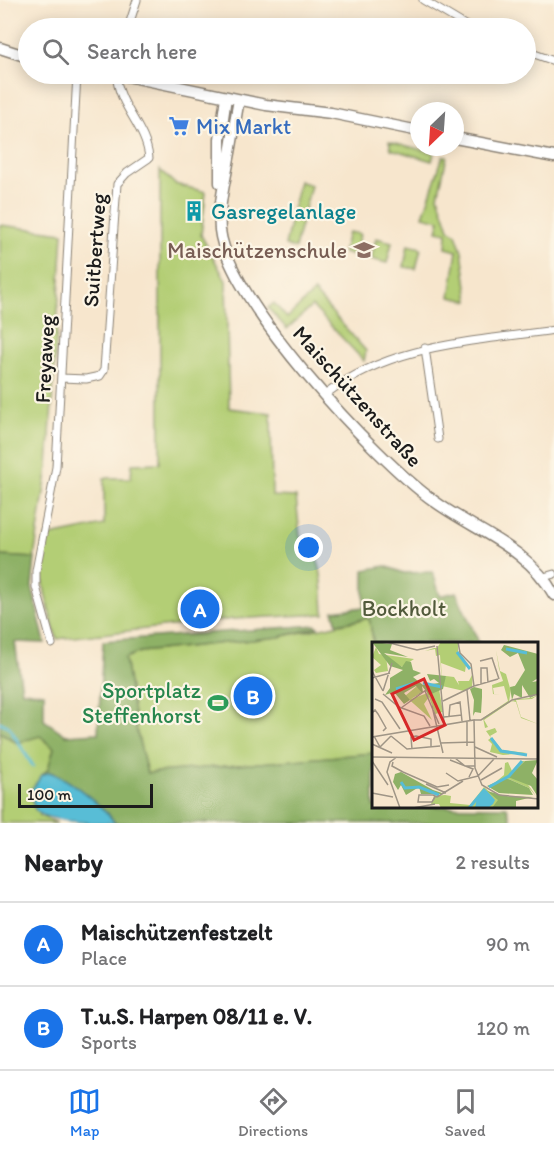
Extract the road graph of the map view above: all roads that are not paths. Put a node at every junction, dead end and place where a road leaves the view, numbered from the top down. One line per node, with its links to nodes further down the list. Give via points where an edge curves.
1 (137, 0): 3 (street)
2 (423, 0): 4 (street)
3 (131, 18)
4 (453, 18)
5 (1, 52): 6 (street)
6 (18, 55)
7 (536, 55): 8 (street)
8 (554, 61)
9 (76, 84): 20 (street, Freyaweg)
10 (117, 84): 20 (street, Suitbertweg, via 148,143 149,158 117,184 104,370 100,376 86,380)
11 (164, 84): 12 (street)
12 (226, 97): 13 (street); 17 (street, Maischützenstraße, via 219,156)
13 (239, 100): 14 (street); 17 (street, Maischützenstraße)
14 (410, 129)
15 (464, 140): 16 (street)
16 (554, 157)
17 (221, 202): 21 (street, Maischützenstraße, via 220,232 238,281 275,335)
18 (554, 330): 19 (street)
19 (425, 348): 21 (street, via 374,364); 22 (street)
20 (61, 378): 25 (street, Freyaweg, via 56,467 36,571 36,587)
21 (326, 394): 23 (street, Maischützenstraße, via 405,479)
22 (438, 439)
23 (549, 576): 24 (street, Maischützenstraße)
24 (554, 595)
25 (52, 644)

